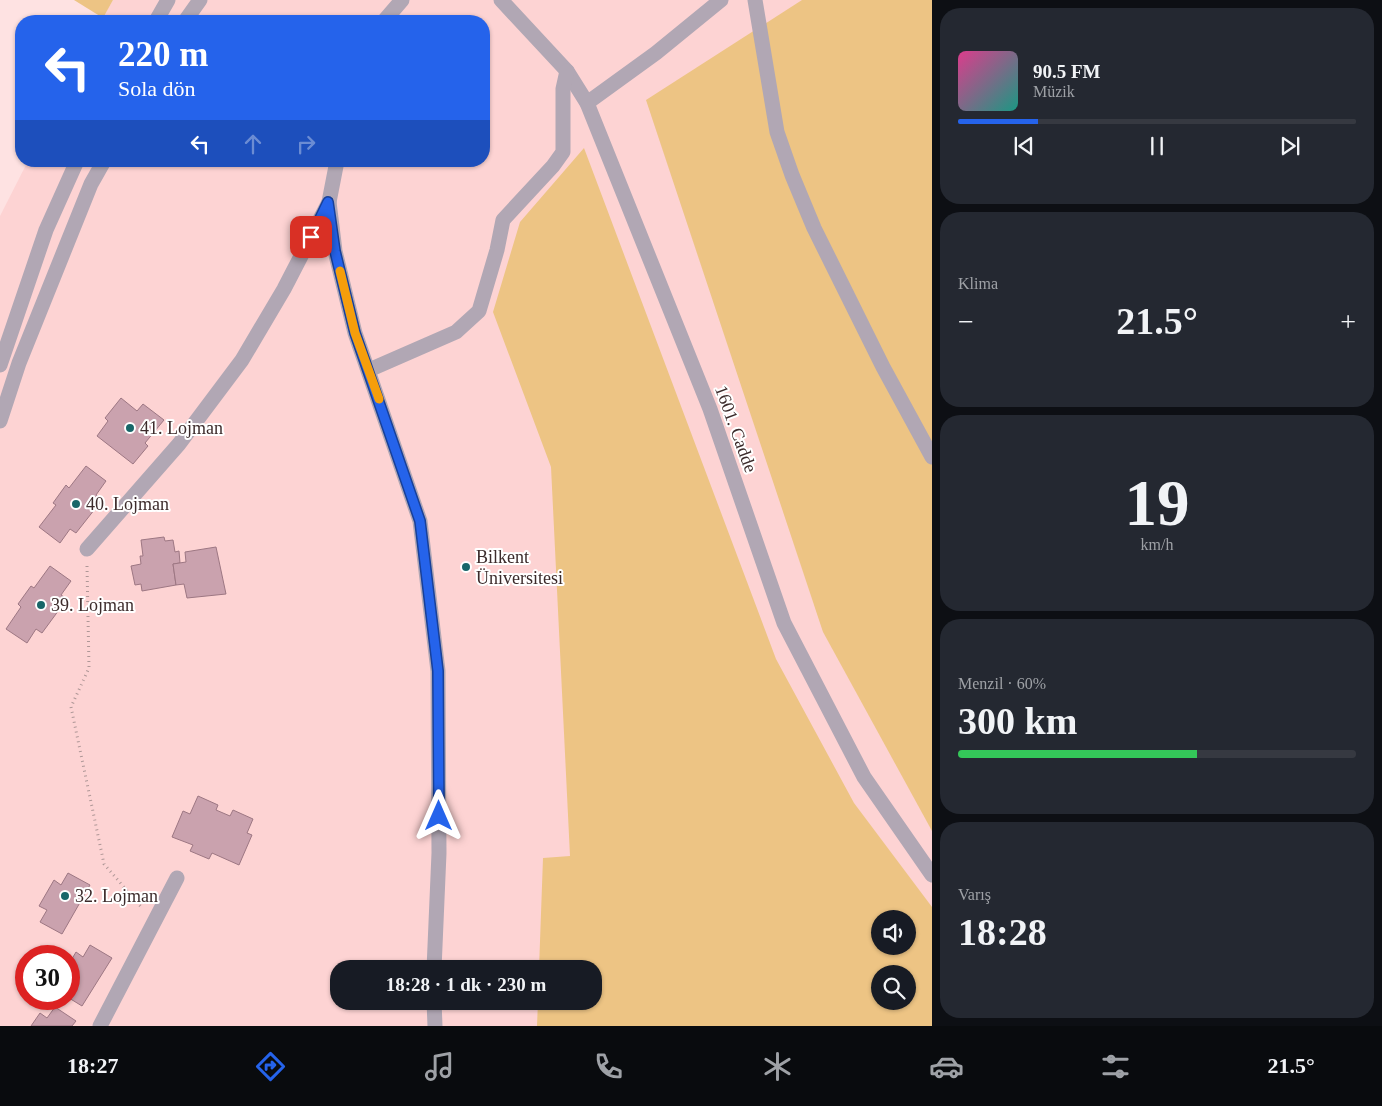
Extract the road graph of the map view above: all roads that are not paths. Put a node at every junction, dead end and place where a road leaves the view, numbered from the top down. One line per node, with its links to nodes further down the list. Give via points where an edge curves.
1 (168, 0): 7 (street)
2 (200, 0): 8 (street)
3 (402, 0): 9 (street)
4 (501, 0): 10 (street, 1601. Cadde)
5 (721, 0): 11 (street)
6 (755, 0): 19 (street, via 777,132 792,175 814,228 883,367)
7 (159, 15)
8 (190, 15)
9 (389, 15)
10 (567, 70): 11 (street, 1601. Cadde); 17 (street, via 563,90 563,152 503,220 479,311 456,332)
11 (587, 103): 21 (street, 1601. Cadde, via 710,410 784,623 864,777)
12 (74, 167): 16 (street, via 46,230)
13 (101, 167): 18 (street, via 19,363)
14 (336, 167): 15 (street)
15 (328, 202): 17 (street, via 335,251 355,333); 20 (street, via 284,290 242,360 179,444)
16 (0, 365)
17 (369, 370): 23 (street, via 420,521 438,671 439,853)
18 (0, 421)
19 (932, 457)
20 (86, 549)
21 (932, 875)
22 (177, 878): 25 (street)
23 (434, 960)
24 (434, 1010): 26 (street)
25 (100, 1026)
26 (434, 1026)

